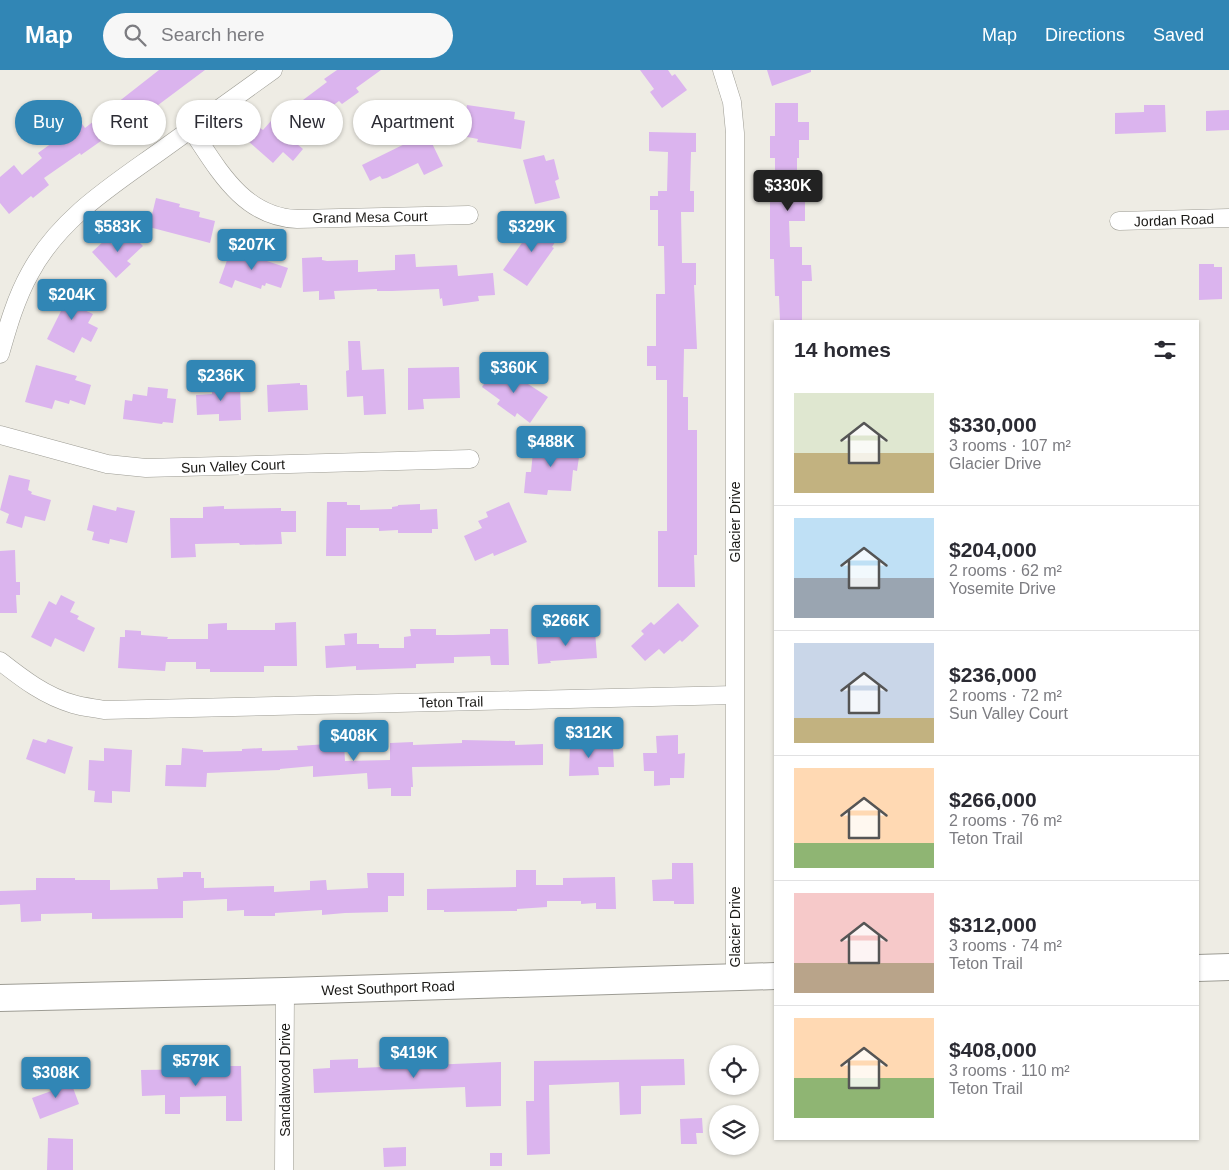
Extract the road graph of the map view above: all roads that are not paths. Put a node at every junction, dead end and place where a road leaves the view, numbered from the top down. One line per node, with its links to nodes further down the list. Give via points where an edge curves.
1 (273, 70): 3 (street)
2 (722, 70): 13 (street, Glacier Drive, via 732,102 734,132)
3 (231, 100)
4 (176, 139): 9 (street, via 101,193 66,223 23,286)
5 (201, 145): 6 (street, Grand Mesa Court, via 240,196 274,215 297,219)
6 (469, 215)
7 (1229, 218): 8 (street, Jordan Road)
8 (1119, 221)
9 (0, 354)
10 (0, 435): 11 (street, Sun Valley Court, via 124,467)
11 (470, 459)
12 (0, 660): 13 (street, Teton Trail, via 27,682 53,697 74,705 104,710)
13 (734, 695): 16 (street, Glacier Drive)
14 (1229, 967): 15 (main road)
15 (1199, 968)
16 (735, 976): 17 (main road, West Southport Road); 18 (main road, West Southport Road)
17 (774, 976)
18 (285, 991): 19 (main road, West Southport Road); 20 (street, Sandalwood Drive)
19 (0, 998)
20 (284, 1170)

